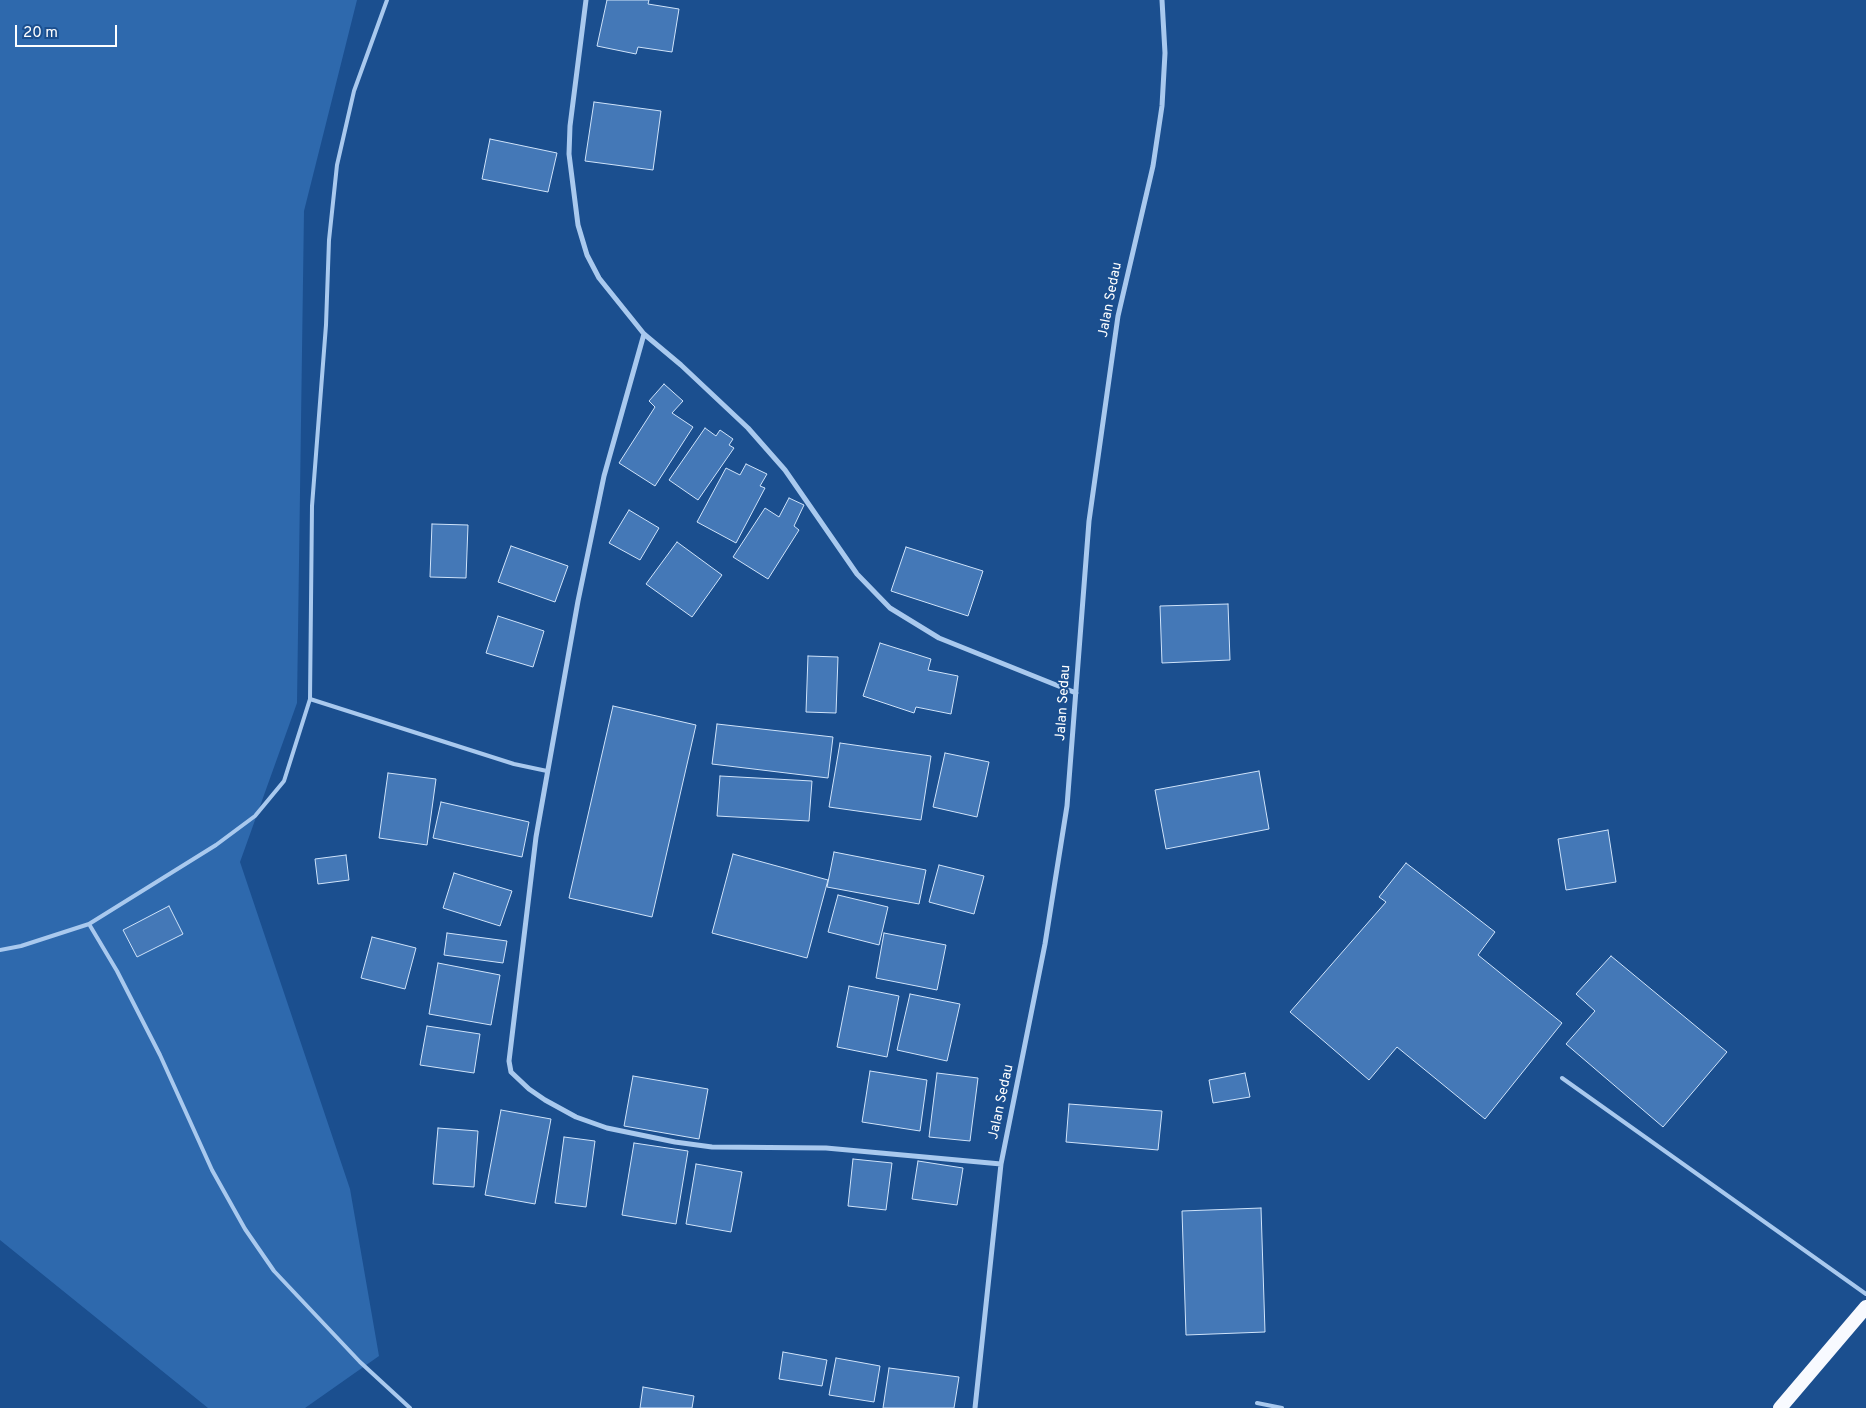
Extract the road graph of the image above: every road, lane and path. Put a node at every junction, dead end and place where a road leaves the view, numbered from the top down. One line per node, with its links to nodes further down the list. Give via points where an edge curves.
1 (387, 0): 6 (lane, via 354,91 337,165 312,506)
2 (586, 0): 4 (street, via 569,154 578,225 587,255 599,278)
3 (1162, 0): 5 (street, Jalan Sedau, via 1165,53 1162,106 1153,166 1118,316 1089,521)
4 (644, 334): 5 (street, via 748,428 785,470 857,574 890,608 939,638); 7 (street, via 604,476)
5 (1076, 694): 11 (street, Jalan Sedau, via 1067,806 1046,944)
6 (310, 699): 7 (lane, via 514,764); 8 (lane, via 284,781 255,816 216,845)
7 (547, 771): 11 (street, via 509,1061 511,1072 529,1089 576,1117 607,1128 675,1142 712,1147 826,1148)
8 (89, 924): 9 (lane); 15 (lane, via 156,1046 212,1170 245,1229 274,1271 360,1362)
9 (0, 950)
10 (1562, 1078): 12 (lane)
11 (1000, 1164): 16 (street, Jalan Sedau)
12 (1866, 1294)
13 (1866, 1307): 18 (highway)
14 (1257, 1403): 17 (lane)
15 (410, 1408)
16 (975, 1408)
17 (1282, 1408)
18 (1780, 1408)

